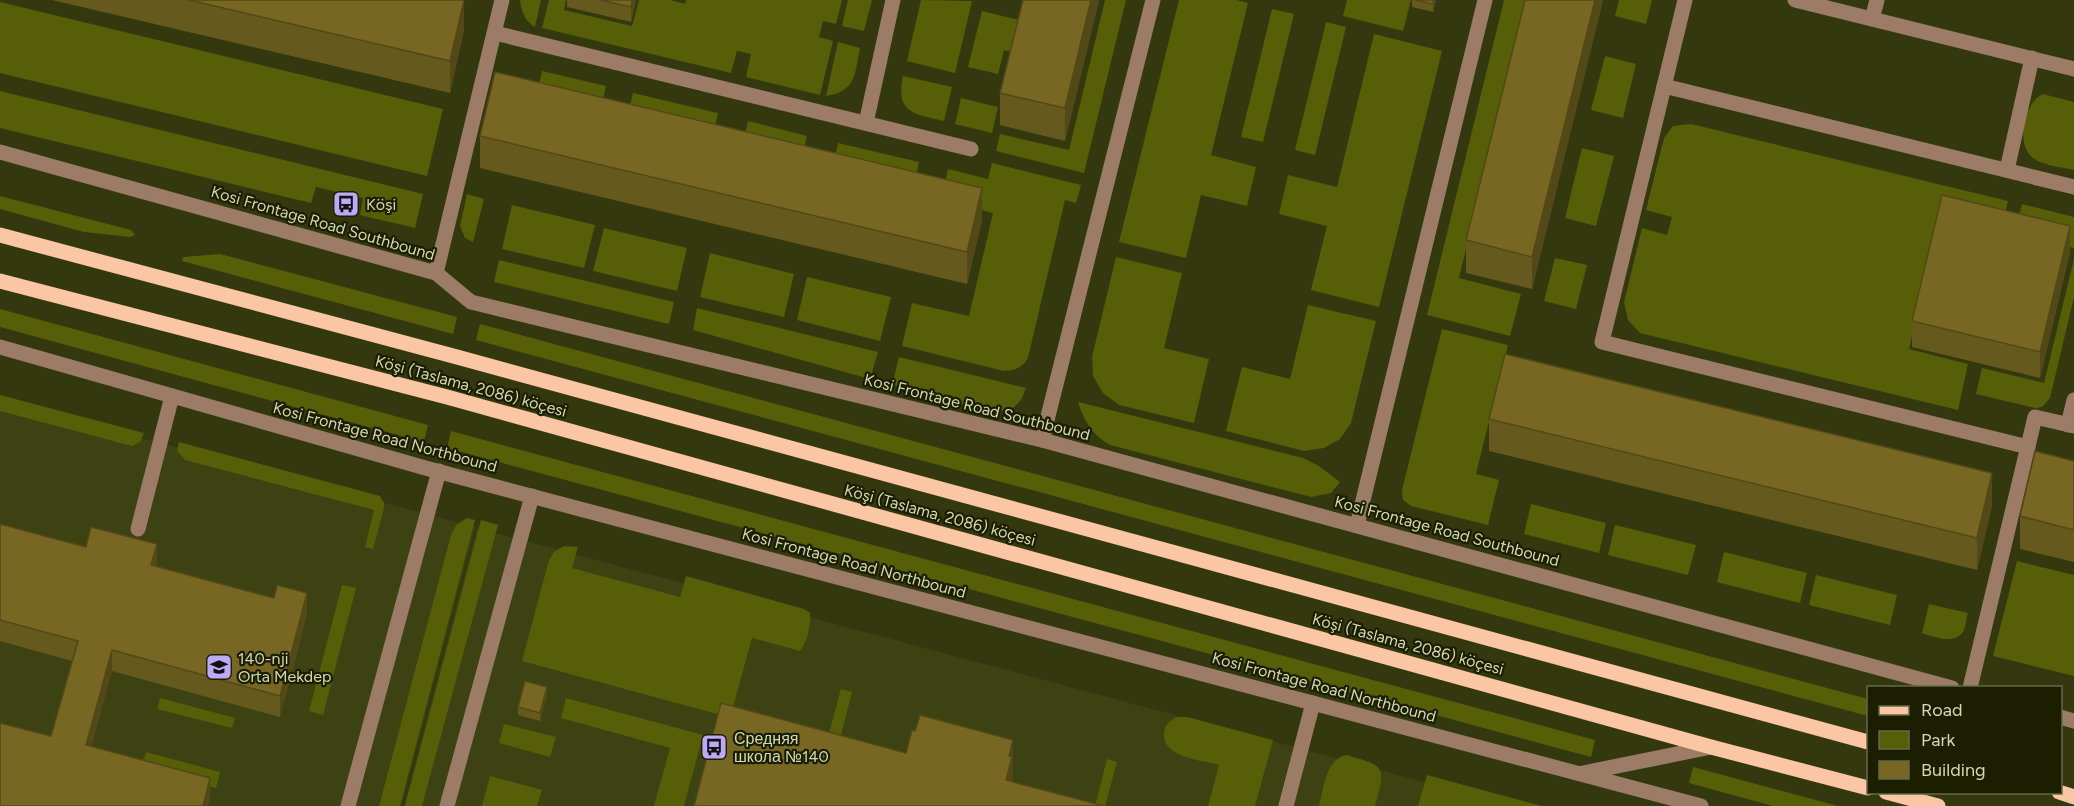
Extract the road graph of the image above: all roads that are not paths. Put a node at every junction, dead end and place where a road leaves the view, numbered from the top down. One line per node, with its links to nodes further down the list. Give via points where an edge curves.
1 (502, 0): 9 (street)
2 (894, 0): 13 (street)
3 (1153, 0): 25 (street)
4 (1485, 0): 29 (street)
5 (1685, 0): 12 (street)
6 (1795, 0): 8 (street)
7 (1876, 0): 8 (street)
8 (1872, 19): 10 (street)
9 (495, 33): 13 (street); 19 (street)
10 (2032, 58): 11 (street); 16 (street)
11 (2074, 69)
12 (1664, 86): 16 (street); 26 (street, via 1602,342)
13 (866, 123): 14 (street)
14 (971, 149)
15 (0, 152): 19 (street, Kosi Frontage Road Southbound)
16 (2007, 171): 17 (street)
17 (2074, 187)
18 (0, 235): 34 (main road, Köşi (Taslama, 2086) köçesi)
19 (436, 273): 25 (street, Kosi Frontage Road Southbound, via 471,302)
20 (0, 281): 35 (main road, Köşi (Taslama, 2086) köçesi, via 447,397)
21 (0, 347): 22 (street, Kosi Frontage Road Northbound)
22 (172, 396): 27 (street, Kosi Frontage Road Northbound); 30 (street)
23 (2074, 400): 24 (street)
24 (2071, 425): 26 (street, via 2035,417)
25 (1042, 440): 29 (street, Kosi Frontage Road Southbound)
26 (2028, 447): 32 (street)
27 (439, 471): 28 (street, Kosi Frontage Road Northbound); 39 (street)
28 (532, 496): 33 (street, Kosi Frontage Road Northbound); 40 (street)
29 (1358, 525): 31 (street, Kosi Frontage Road Southbound)
30 (138, 529)
31 (1948, 686)
32 (1970, 686)
33 (1313, 703): 36 (street, Kosi Frontage Road Northbound); 41 (street)
34 (1867, 741)
35 (1711, 747): 36 (street); 37 (main road, Köşi (Taslama, 2086) köçesi)
36 (1580, 773): 42 (street, Kosi Frontage Road Northbound)
37 (1867, 787)
38 (1893, 794): 43 (main road)
39 (348, 806)
40 (447, 806)
41 (1286, 806)
42 (1701, 806)
43 (1938, 806)

